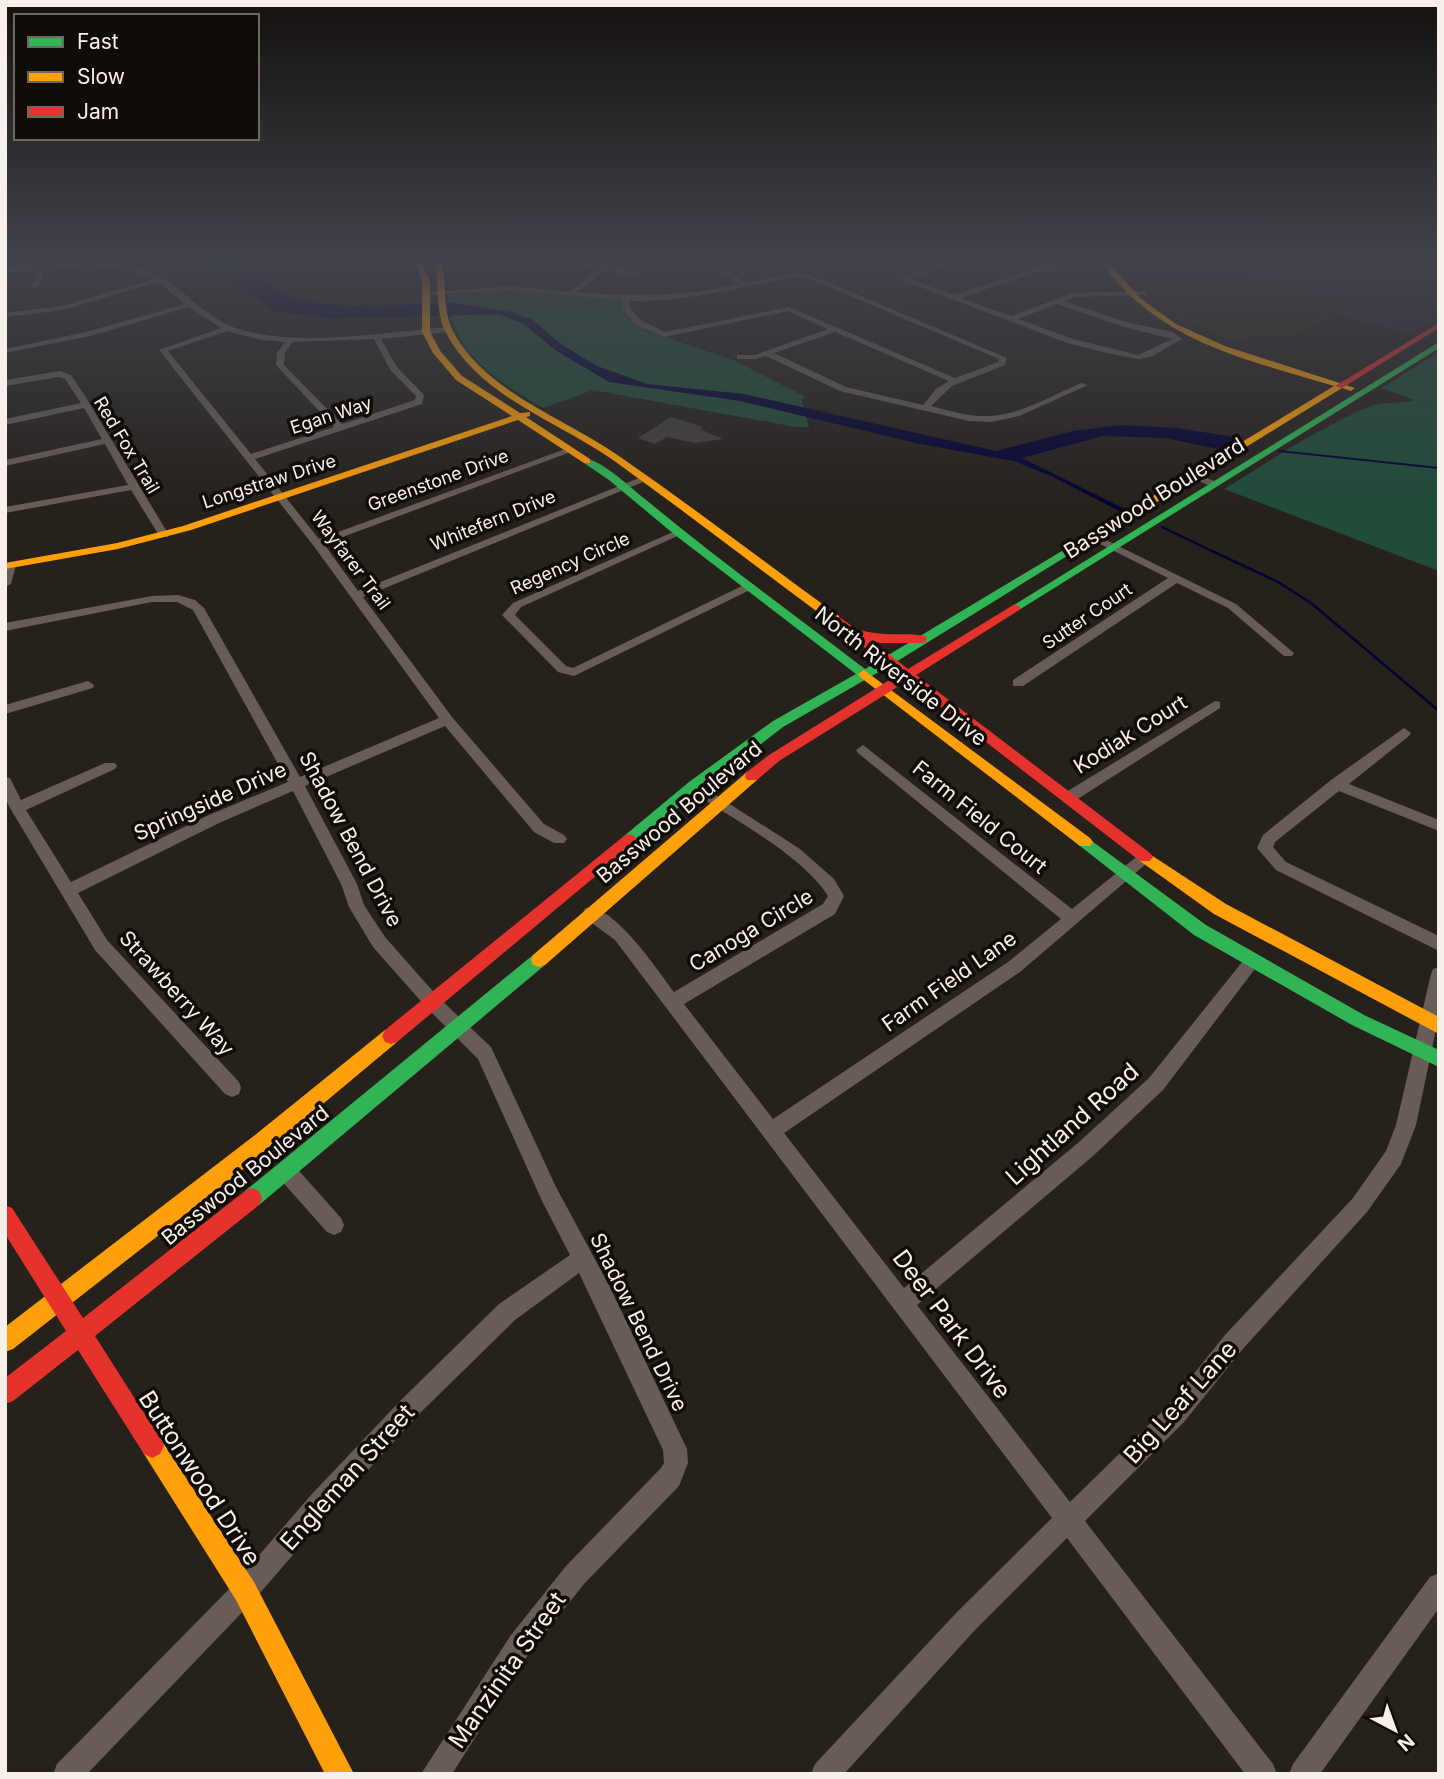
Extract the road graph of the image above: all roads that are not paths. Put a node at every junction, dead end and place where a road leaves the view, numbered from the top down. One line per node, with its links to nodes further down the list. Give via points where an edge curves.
1 (43, 343): 16 (street)
2 (181, 343): 34 (street, Wayfarer Trail, via 163,349)
3 (288, 343): 31 (street, via 280,365)
4 (379, 343): 31 (street, Egan Way, via 403,384 422,399)
5 (437, 343): 29 (main road, North Riverside Drive, via 437,353 459,378)
6 (459, 343): 28 (main road, North Riverside Drive, via 479,370)
7 (796, 343): 17 (street)
8 (868, 343): 21 (street)
9 (969, 343): 21 (street, via 1004,360)
10 (1078, 343): 11 (street, via 1138,357)
11 (1171, 343)
12 (1218, 343): 23 (main road)
13 (1235, 343): 19 (main road)
14 (1410, 343): 20 (main road, Basswood Boulevard)
15 (1438, 344): 25 (main road, Basswood Boulevard)
16 (5, 351)
17 (766, 354): 18 (street); 27 (street, via 836,387)
18 (740, 357)
19 (1320, 372): 20 (main road); 23 (main road)
20 (1363, 372): 23 (main road, Basswood Boulevard)
21 (956, 381): 27 (street, via 938,392)
22 (5, 383): 26 (street, Red Fox Trail, via 60,374 69,379)
23 (1344, 383): 25 (main road); 36 (main road, Basswood Boulevard)
24 (1084, 385): 27 (street, via 1003,418 969,418)
25 (1367, 390): 38 (main road, Basswood Boulevard)
26 (85, 405): 30 (street); 32 (street, Red Fox Trail)
27 (925, 408)
28 (539, 410): 29 (main road, Longstraw Drive); 37 (main road, North Riverside Drive)
29 (520, 417): 33 (main road, North Riverside Drive); 41 (main road, Longstraw Drive)
30 (5, 422)
31 (341, 429): 34 (street, Egan Way)
32 (108, 441): 35 (street); 39 (street, Red Fox Trail)
33 (571, 450): 40 (main road, North Riverside Drive); 46 (street, Greenstone Drive)
34 (250, 457): 41 (street, Wayfarer Trail)
35 (5, 463)
36 (1194, 476): 38 (street); 45 (main road, Basswood Boulevard)
37 (643, 480): 40 (street, Whitefern Drive); 54 (main road, North Riverside Drive)
38 (1213, 484): 47 (main road, Basswood Boulevard)
39 (132, 487): 42 (street); 44 (street, Red Fox Trail)
40 (624, 487): 43 (main road, North Riverside Drive); 52 (street, Whitefern Drive)
41 (282, 498): 44 (main road, Longstraw Drive); 46 (street, Wayfarer Trail)
42 (5, 510)
43 (679, 533): 51 (main road, North Riverside Drive); 51 (street, Regency Circle, via 517,605 508,615 562,669 574,672)
44 (164, 535): 48 (main road, Longstraw Drive)
45 (1093, 536): 47 (street); 55 (main road, Basswood Boulevard)
46 (317, 543): 52 (street, Wayfarer Trail)
47 (1114, 549): 49 (street); 59 (main road, Basswood Boulevard)
48 (8, 565): 50 (street)
49 (1175, 579): 56 (street, via 1233,606); 60 (street, Sutter Court)
50 (5, 584)
51 (750, 586): 58 (main road, North Riverside Drive)
52 (357, 595): 65 (street, Wayfarer Trail)
53 (5, 627): 70 (street, Shadow Bend Drive, via 152,599 191,602 214,633)
54 (846, 627): 55 (main road, via 880,639); 57 (main road, North Riverside Drive)
55 (924, 638): 57 (main road, Basswood Boulevard)
56 (1288, 653)
57 (887, 662): 58 (main road, Basswood Boulevard); 59 (main road, North Riverside Drive)
58 (865, 675): 62 (main road, North Riverside Drive); 72 (main road, Basswood Boulevard, via 778,724)
59 (906, 676): 62 (main road, Basswood Boulevard); 73 (main road, North Riverside Drive)
60 (1018, 683)
61 (88, 685): 64 (street)
62 (884, 689): 74 (main road, Basswood Boulevard, via 774,758); 79 (main road, North Riverside Drive)
63 (1215, 705): 73 (street, Kodiak Court)
64 (5, 710)
65 (447, 720): 70 (street, Springside Drive); 77 (street, Wayfarer Trail, via 539,828)
66 (1404, 733): 71 (street)
67 (863, 750): 82 (street, Farm Field Court)
68 (110, 766): 75 (street)
69 (5, 782): 75 (street, Strawberry Way)
70 (297, 785): 80 (street, Springside Drive, via 214,819); 87 (street, Shadow Bend Drive, via 357,907 393,960)
71 (1336, 785): 76 (street); 83 (street, via 1268,839 1267,853 1292,872)
72 (694, 786): 74 (street, Canoga Circle); 87 (main road, Basswood Boulevard)
73 (1068, 798): 78 (main road, North Riverside Drive)
74 (720, 803): 81 (main road, Basswood Boulevard); 86 (street, Canoga Circle, via 795,855 833,888 836,896 820,915)
75 (18, 808): 80 (street, Strawberry Way)
76 (1439, 826)
77 (559, 839)
78 (1145, 858): 79 (street, Farm Field Lane); 88 (main road, North Riverside Drive, via 1220,909)
79 (1124, 874): 82 (street, Farm Field Lane); 84 (main road, North Riverside Drive, via 1200,930)
80 (70, 890): 91 (street, Strawberry Way, via 101,945)
81 (591, 914): 86 (street, Deer Park Drive, via 621,935); 89 (main road, Basswood Boulevard)
82 (1070, 917): 92 (street, Farm Field Lane, via 1014,967)
83 (1439, 944)
84 (1253, 961): 90 (main road, North Riverside Drive); 98 (street, Lightland Road, via 1156,1084 1086,1149)
85 (1439, 974): 88 (street, Big Leaf Lane)
86 (672, 1002): 92 (street, Deer Park Drive)
87 (432, 1003): 89 (street, Shadow Bend Drive); 97 (main road, Basswood Boulevard)
88 (1434, 1024): 90 (street, Big Leaf Lane)
89 (457, 1026): 93 (main road, Basswood Boulevard); 96 (street, Shadow Bend Drive, via 485,1053)
90 (1431, 1056): 103 (street, Big Leaf Lane, via 1394,1157 1360,1205 1233,1343 1176,1414)
91 (232, 1088)
92 (771, 1130): 98 (street, Deer Park Drive)
93 (286, 1171): 95 (street); 99 (main road, Basswood Boulevard)
94 (5, 1215): 97 (main road, Buttonwood Drive)
95 (334, 1225)
96 (583, 1258): 102 (street, Shadow Bend Drive, via 675,1449 677,1464); 105 (street, Engleman Street, via 507,1312 409,1408)
97 (58, 1300): 99 (main road, Buttonwood Drive); 100 (main road, Basswood Boulevard)
98 (902, 1303): 103 (street, Deer Park Drive)
99 (80, 1334): 101 (main road, Basswood Boulevard); 105 (main road, Buttonwood Drive)
100 (5, 1341)
101 (5, 1393)
102 (670, 1478): 108 (street, Manzinita Street, via 575,1575 520,1644)
103 (1069, 1520): 109 (street, Big Leaf Lane, via 966,1621); 110 (street, Deer Park Drive)
104 (1439, 1586): 111 (street)
105 (245, 1591): 106 (street, Engleman Street); 107 (main road, Buttonwood Drive)
106 (67, 1774)
107 (340, 1774)
108 (435, 1774)
109 (825, 1774)
110 (1263, 1774)
111 (1303, 1774)

